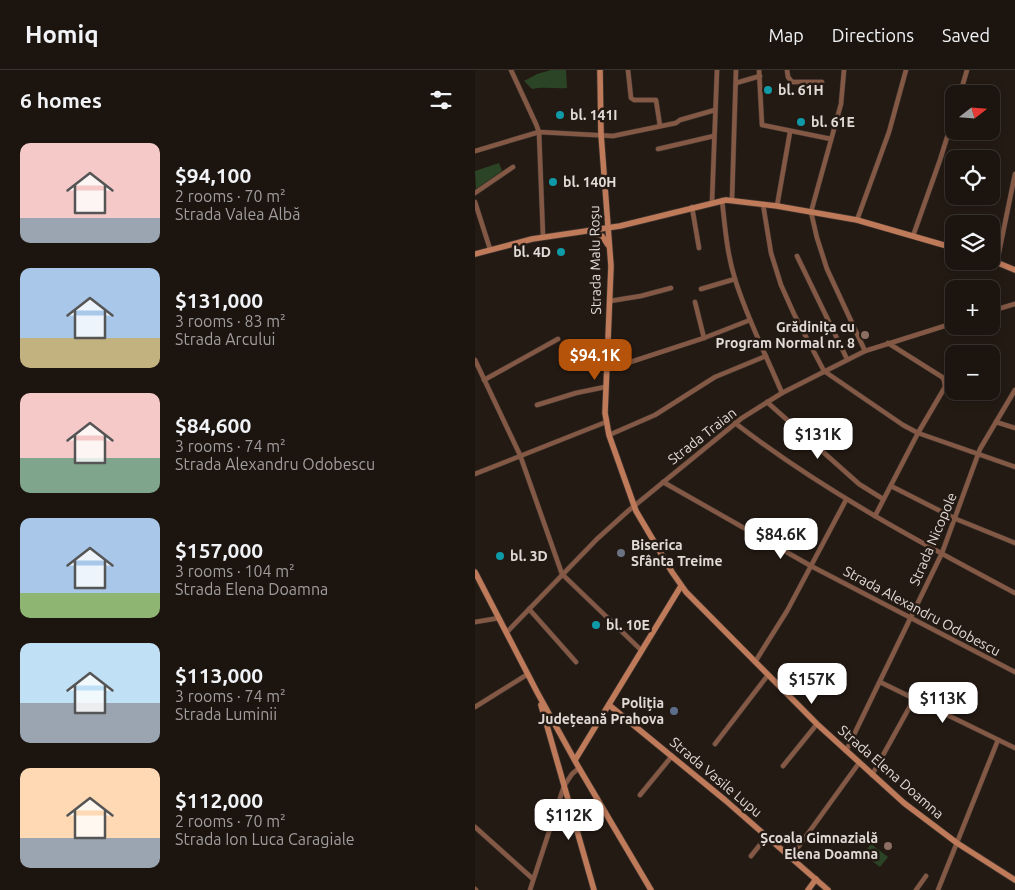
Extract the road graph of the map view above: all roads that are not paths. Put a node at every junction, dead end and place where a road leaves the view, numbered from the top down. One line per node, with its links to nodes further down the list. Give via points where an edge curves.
1 (511, 70): 16 (street)
2 (600, 70): 18 (street, Strada Malu Roșu)
3 (628, 70): 15 (street, via 631,98 656,100)
4 (717, 70): 14 (street)
5 (736, 70): 12 (street)
6 (787, 70): 11 (street, via 789,80)
7 (844, 70): 20 (street, via 841,104)
8 (906, 70): 36 (street, via 889,132)
9 (967, 70): 13 (street)
10 (759, 73): 12 (street); 17 (street, via 762,125)
11 (822, 82)
12 (736, 83): 29 (street)
13 (963, 85)
14 (715, 110): 15 (street); 19 (street)
15 (660, 126): 18 (street, via 613,136)
16 (539, 132): 18 (street); 23 (street); 39 (street)
17 (790, 132): 20 (street); 33 (street)
18 (601, 134): 37 (street, Strada Malu Roșu)
19 (714, 136): 22 (street); 31 (street)
20 (831, 139): 35 (street)
21 (946, 140): 40 (street)
22 (658, 149)
23 (475, 151)
24 (513, 167): 27 (street)
25 (1015, 174): 26 (street)
26 (1013, 191): 41 (street)
27 (475, 193)
28 (721, 200): 29 (street); 31 (street); 50 (street)
29 (732, 200): 32 (street)
30 (475, 202): 45 (street)
31 (712, 202): 34 (street)
32 (763, 204): 33 (street); 67 (street, via 771,253 785,298)
33 (777, 206): 35 (street)
34 (692, 207): 37 (street); 44 (street)
35 (811, 212): 36 (street); 62 (street, via 827,268)
36 (857, 220): 40 (street)
37 (608, 227): 38 (street); 43 (street, Strada Malu Roșu)
38 (584, 231): 39 (street); 43 (street, via 602,236)
39 (543, 236): 45 (street)
40 (913, 236): 42 (street)
41 (1000, 239)
42 (945, 245)
43 (610, 248): 53 (street, Strada Malu Roșu)
44 (699, 248)
45 (490, 249): 46 (street)
46 (475, 254)
47 (797, 256): 64 (street)
48 (1000, 264): 49 (street)
49 (1015, 270)
50 (735, 279): 52 (street); 57 (street)
51 (671, 288): 53 (street)
52 (701, 290)
53 (610, 301): 66 (street, Strada Malu Roșu)
54 (695, 302): 59 (street)
55 (1015, 304): 56 (street)
56 (1000, 308)
57 (750, 320): 59 (street); 63 (street)
58 (945, 326): 61 (street, Strada Traian)
59 (704, 338): 66 (street)
60 (559, 339): 68 (street)
61 (888, 342): 62 (street, Strada Traian); 78 (street, via 944,380 943,390)
62 (865, 351): 64 (street, Strada Traian)
63 (766, 356): 71 (street); 79 (street, via 715,377 655,415)
64 (847, 359): 67 (street, Strada Traian)
65 (475, 360): 68 (street)
66 (606, 370): 69 (street, Strada Malu Roșu)
67 (824, 370): 71 (street, Strada Traian); 78 (street)
68 (485, 380): 81 (street)
69 (605, 387): 73 (street); 74 (street, Strada Malu Roșu)
70 (1015, 390): 75 (street, Strada Nicopole)
71 (782, 392): 72 (street, Strada Traian)
72 (767, 402): 76 (street, Strada Traian); 87 (street, via 859,484)
73 (537, 405)
74 (606, 422): 79 (street, Strada Malu Roșu); 81 (street)
75 (996, 422): 77 (street); 80 (street, Strada Nicopole)
76 (735, 423): 84 (street, Strada Traian); 86 (street)
77 (1015, 428)
78 (918, 433): 80 (street); 85 (street)
79 (609, 435): 88 (street, Strada Malu Roșu)
80 (977, 454): 82 (street); 90 (street, Strada Nicopole)
81 (520, 455): 83 (street); 95 (street)
82 (1015, 467)
83 (475, 474)
84 (663, 482): 88 (street, Strada Traian); 93 (street, Strada Alexandru Odobescu)
85 (891, 486): 87 (street); 90 (street)
86 (846, 500): 89 (street); 93 (street)
87 (883, 500): 89 (street)
88 (633, 506): 95 (street, Strada Traian); 96 (street, Strada Elena Doamna)
89 (875, 516): 92 (street)
90 (956, 519): 91 (street); 92 (street, Strada Nicopole)
91 (1015, 543)
92 (943, 554): 97 (street); 99 (street, Strada Nicopole)
93 (811, 566): 99 (street, Strada Alexandru Odobescu); 105 (street)
94 (475, 572): 100 (street)
95 (562, 574): 98 (street, Strada Traian); 103 (street)
96 (681, 586): 103 (street); 105 (street, Strada Elena Doamna)
97 (1015, 593)
98 (529, 609): 102 (street, Strada Traian); 104 (street)
99 (911, 617): 106 (street, Strada Alexandru Odobescu); 109 (street, Strada Nicopole)
100 (499, 618): 101 (street); 102 (street)
101 (475, 622)
102 (507, 632): 107 (street)
103 (641, 650): 112 (street)
104 (576, 662)
105 (755, 662): 108 (street, Strada Elena Doamna)
106 (1015, 672)
107 (527, 674): 110 (street); 113 (street)
108 (768, 675): 114 (street, Strada Elena Doamna); 116 (street)
109 (880, 682): 111 (street); 118 (street, Strada Nicopole)
110 (537, 692): 120 (street); 125 (street)
111 (914, 699): 115 (street); 124 (street)
112 (609, 705): 119 (street, Strada Vasile Lupu); 120 (street)
113 (475, 707)
114 (817, 724): 118 (street, Strada Elena Doamna); 122 (street)
115 (998, 740): 117 (street); 129 (street)
116 (715, 744)
117 (1015, 748)
118 (846, 752): 121 (street, Strada Elena Doamna)
119 (672, 756): 126 (street); 128 (street, Strada Vasile Lupu)
120 (575, 760): 123 (street)
121 (859, 763): 124 (street, Strada Elena Doamna); 131 (street)
122 (783, 766)
123 (579, 768): 125 (street); 138 (street)
124 (872, 775): 129 (street, Strada Elena Doamna)
125 (564, 786): 133 (street); 137 (street)
126 (641, 795)
127 (475, 827): 133 (street)
128 (767, 836): 130 (street); 131 (street, Strada Vasile Lupu)
129 (957, 843): 135 (street, Strada Elena Doamna); 142 (street)
130 (751, 856)
131 (791, 857): 134 (street, Strada Vasile Lupu)
132 (926, 876): 141 (street)
133 (533, 879): 136 (street)
134 (816, 879): 139 (street); 140 (street, Strada Vasile Lupu)
135 (1015, 880)
136 (530, 890)
137 (594, 890)
138 (651, 890)
139 (808, 890)
140 (828, 890)
141 (916, 890)
142 (938, 890)

